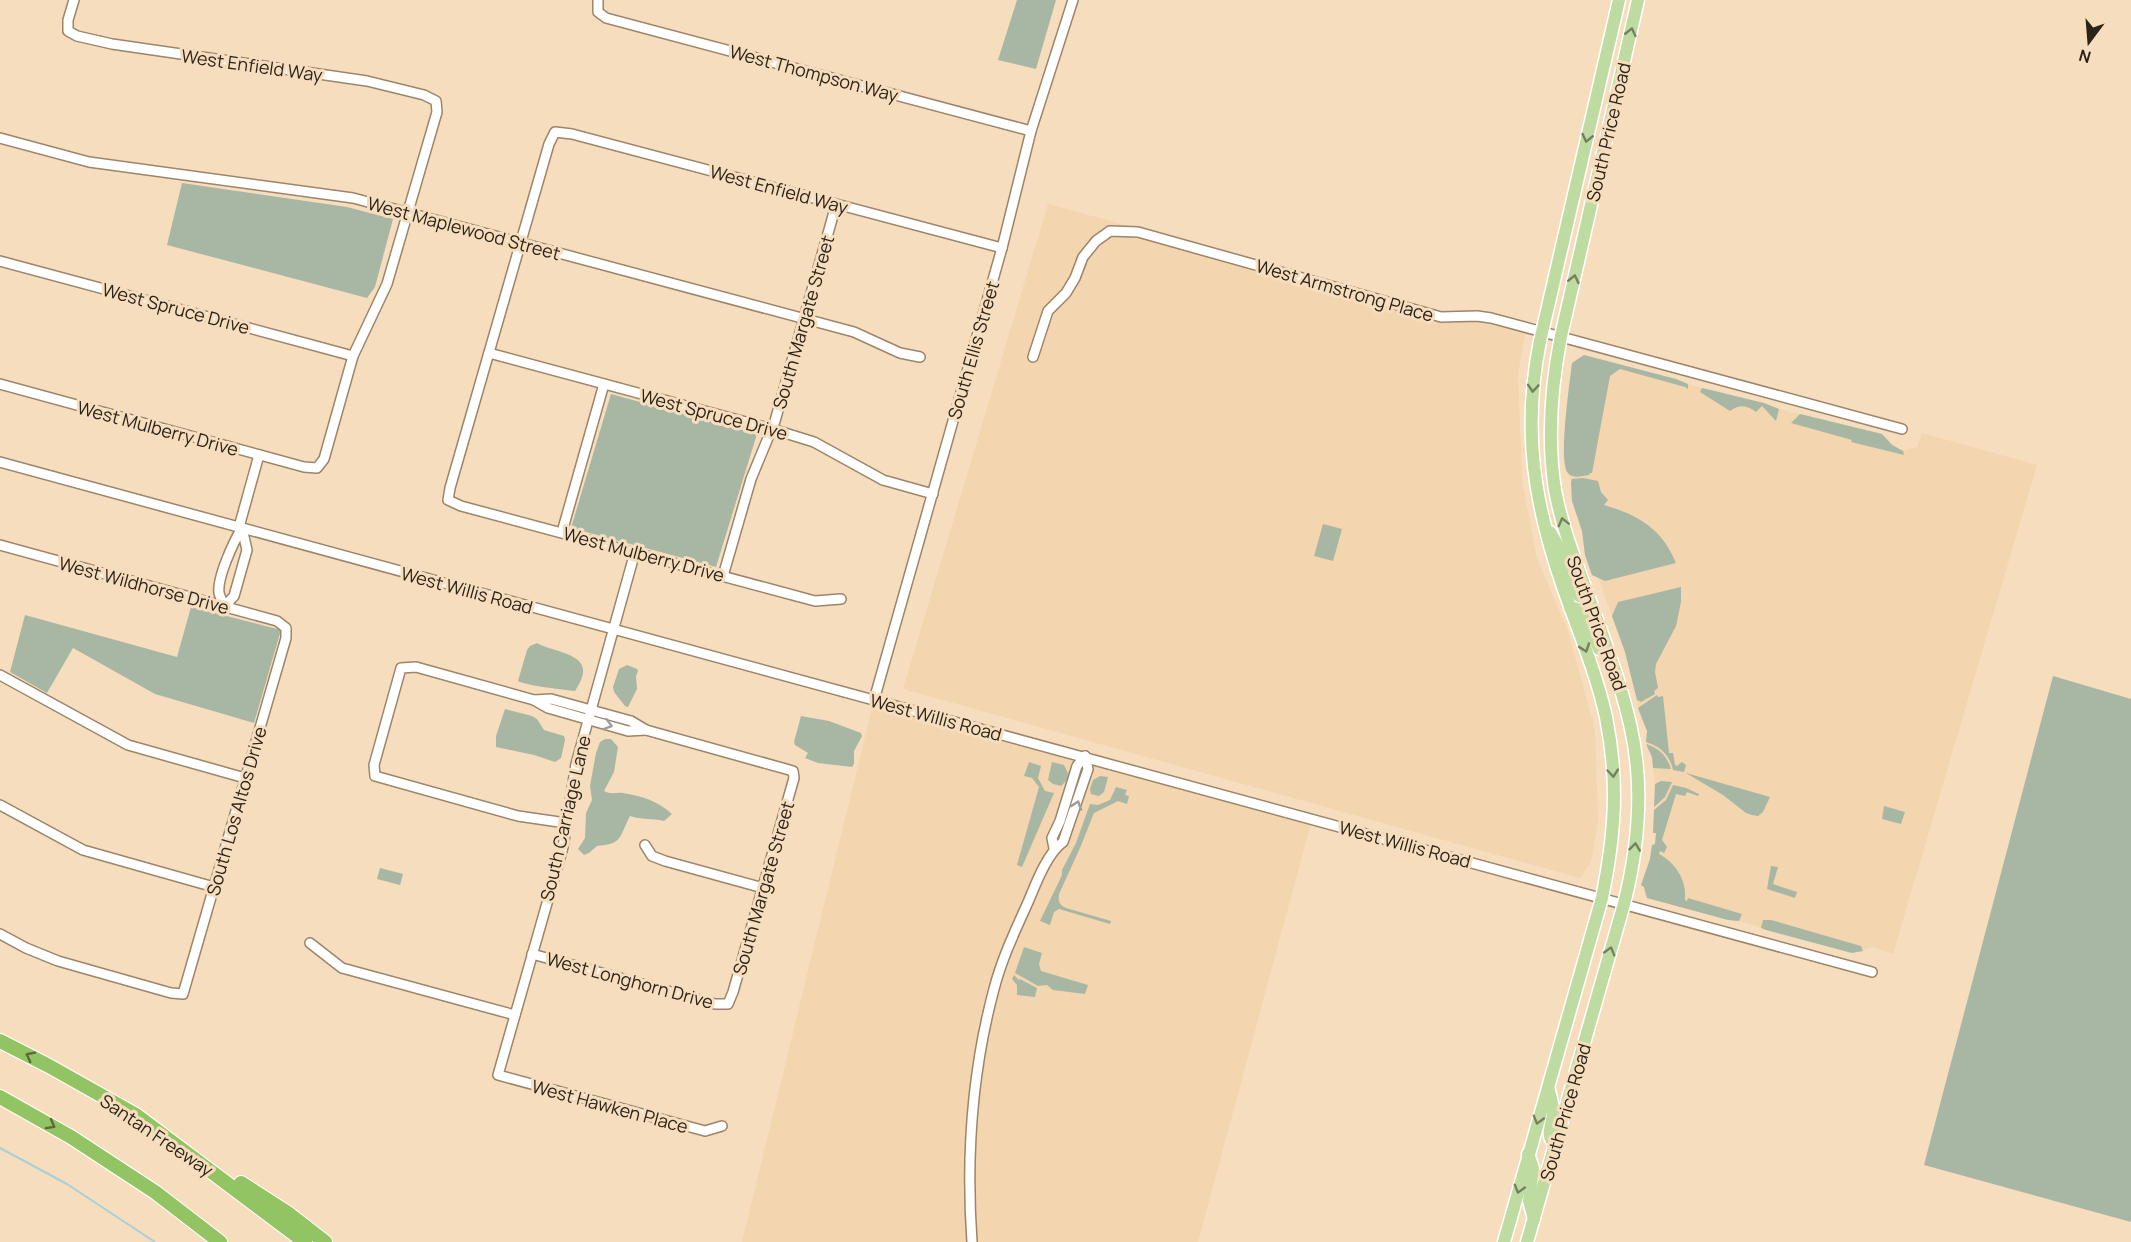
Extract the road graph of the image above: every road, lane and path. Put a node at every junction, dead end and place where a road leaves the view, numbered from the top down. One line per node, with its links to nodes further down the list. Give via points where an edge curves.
1 (74, 0): 9 (street, West Enfield Way, via 68,31 77,36 367,81 436,100)
2 (598, 0): 6 (street, West Thompson Way, via 598,12 606,18)
3 (1073, 0): 6 (street, South Ellis Street)
4 (1618, 0): 14 (main road, South Price Road, one-way to 14)
5 (1638, 0): 15 (main road, South Price Road, one-way to 5)
6 (1031, 131): 11 (street, South Ellis Street)
7 (0, 138): 9 (street, West Maplewood Street, via 89,162 353,198)
8 (836, 205): 10 (street, West Enfield Way, via 555,132); 11 (street, West Enfield Way); 13 (street, South Margate Street)
9 (408, 212): 10 (street, West Maplewood Street); 17 (street, via 387,284)
10 (521, 244): 13 (street, West Maplewood Street); 16 (street)
11 (1002, 249): 26 (street, South Ellis Street)
12 (0, 261): 17 (street, West Spruce Drive)
13 (805, 319): 18 (street, West Maplewood Street, via 854,332 900,353); 22 (street, South Margate Street)
14 (1543, 331): 15 (street, West Armstrong Place); 19 (street, West Armstrong Place, via 1477,316 1441,317 1138,232 1110,231 1083,257 1066,293 1048,311); 27 (main road, South Price Road, one-way to 27, via 1531,419)
15 (1561, 336): 23 (street, West Armstrong Place); 33 (main road, South Price Road, one-way to 15, via 1564,529 1551,455 1552,399)
16 (489, 353): 21 (street, West Spruce Drive); 29 (street, West Mulberry Drive, via 448,500)
17 (353, 356): 24 (street, West Mulberry Drive, via 324,459 317,468)
18 (920, 357)
19 (1033, 357)
20 (0, 384): 24 (street, West Mulberry Drive)
21 (604, 384): 22 (street, West Spruce Drive); 29 (street)
22 (772, 429): 26 (street, West Spruce Drive, via 813,442 883,480); 32 (street, South Margate Street, via 751,479)
23 (1902, 429)
24 (259, 455): 28 (street)
25 (0, 462): 28 (street, West Willis Road)
26 (933, 494): 41 (street, South Ellis Street)
27 (1542, 520): 33 (main road, via 1559,548 1577,593); 36 (main road, South Price Road)
28 (241, 527): 35 (street, via 231,545 219,591); 35 (street, via 247,550 234,596); 38 (street, West Willis Road)
29 (562, 532): 31 (street, West Mulberry Drive)
30 (0, 545): 35 (street, West Wildhorse Drive)
31 (635, 552): 32 (street, West Mulberry Drive); 38 (street, South Carriage Lane)
32 (723, 576): 34 (street, West Mulberry Drive, via 814,601)
33 (1589, 597): 40 (main road, South Price Road)
34 (841, 599)
35 (224, 607): 37 (street, West Wildhorse Drive, via 277,621)
36 (1570, 608): 40 (main road, via 1580,609 1587,619); 50 (main road, South Price Road, one-way to 50, via 1599,689 1612,754 1615,817)
37 (286, 628): 44 (street, South Los Altos Drive)
38 (614, 630): 41 (street, West Willis Road); 42 (street, South Carriage Lane)
39 (0, 675): 44 (street, via 128,745)
40 (1621, 690): 51 (main road, South Price Road, one-way to 40, via 1634,853 1638,790 1631,726)
41 (874, 700): 43 (street, West Willis Road)
42 (589, 715): 46 (street, South Carriage Lane); 46 (street, via 548,708 534,700 416,668 401,668 374,765 375,776 518,816); 49 (street, South Margate Street, via 628,731 646,730 793,771)
43 (1085, 756): 50 (street, West Willis Road); 70 (street, via 1077,766 1052,838 1054,848 1005,954 994,988 976,1070 971,1121)
44 (245, 778): 48 (street, South Los Altos Drive)
45 (0, 805): 48 (street, via 83,849)
46 (566, 823): 54 (street, South Carriage Lane, via 563,847)
47 (645, 845): 49 (street, via 652,856 665,861)
48 (214, 887): 52 (street, South Los Altos Drive, via 183,994 58,961)
49 (763, 888): 56 (street, South Margate Street)
50 (1602, 898): 51 (street, West Willis Road); 60 (main road, South Price Road)
51 (1624, 904): 55 (street, West Willis Road); 64 (main road, South Price Road, one-way to 51)
52 (0, 934)
53 (310, 944): 57 (street, via 342,968)
54 (532, 954): 56 (street, West Longhorn Drive, via 715,1004); 57 (street, South Carriage Lane)
55 (1872, 972)
56 (728, 1004)
57 (515, 1015): 59 (street, South Carriage Lane)
58 (0, 1041): 62 (highway, Santan Freeway, one-way to 58)
59 (498, 1075): 63 (street, West Hawken Place, via 705,1131)
60 (1548, 1086): 64 (main road, via 1553,1113 1549,1137); 65 (main road, South Price Road, one-way to 65)
61 (0, 1097): 67 (highway, one-way to 67, via 155,1192)
62 (136, 1116): 68 (highway, Santan Freeway); 69 (highway, via 289,1214)
63 (722, 1126)
64 (1555, 1145): 66 (main road, South Price Road)
65 (1528, 1154): 66 (main road, via 1533,1168 1528,1201); 71 (main road, South Price Road, one-way to 71)
66 (1534, 1219): 72 (main road, South Price Road)
67 (220, 1242)
68 (305, 1242)
69 (325, 1242)
70 (972, 1242)
71 (1503, 1242)
72 (1527, 1242)

